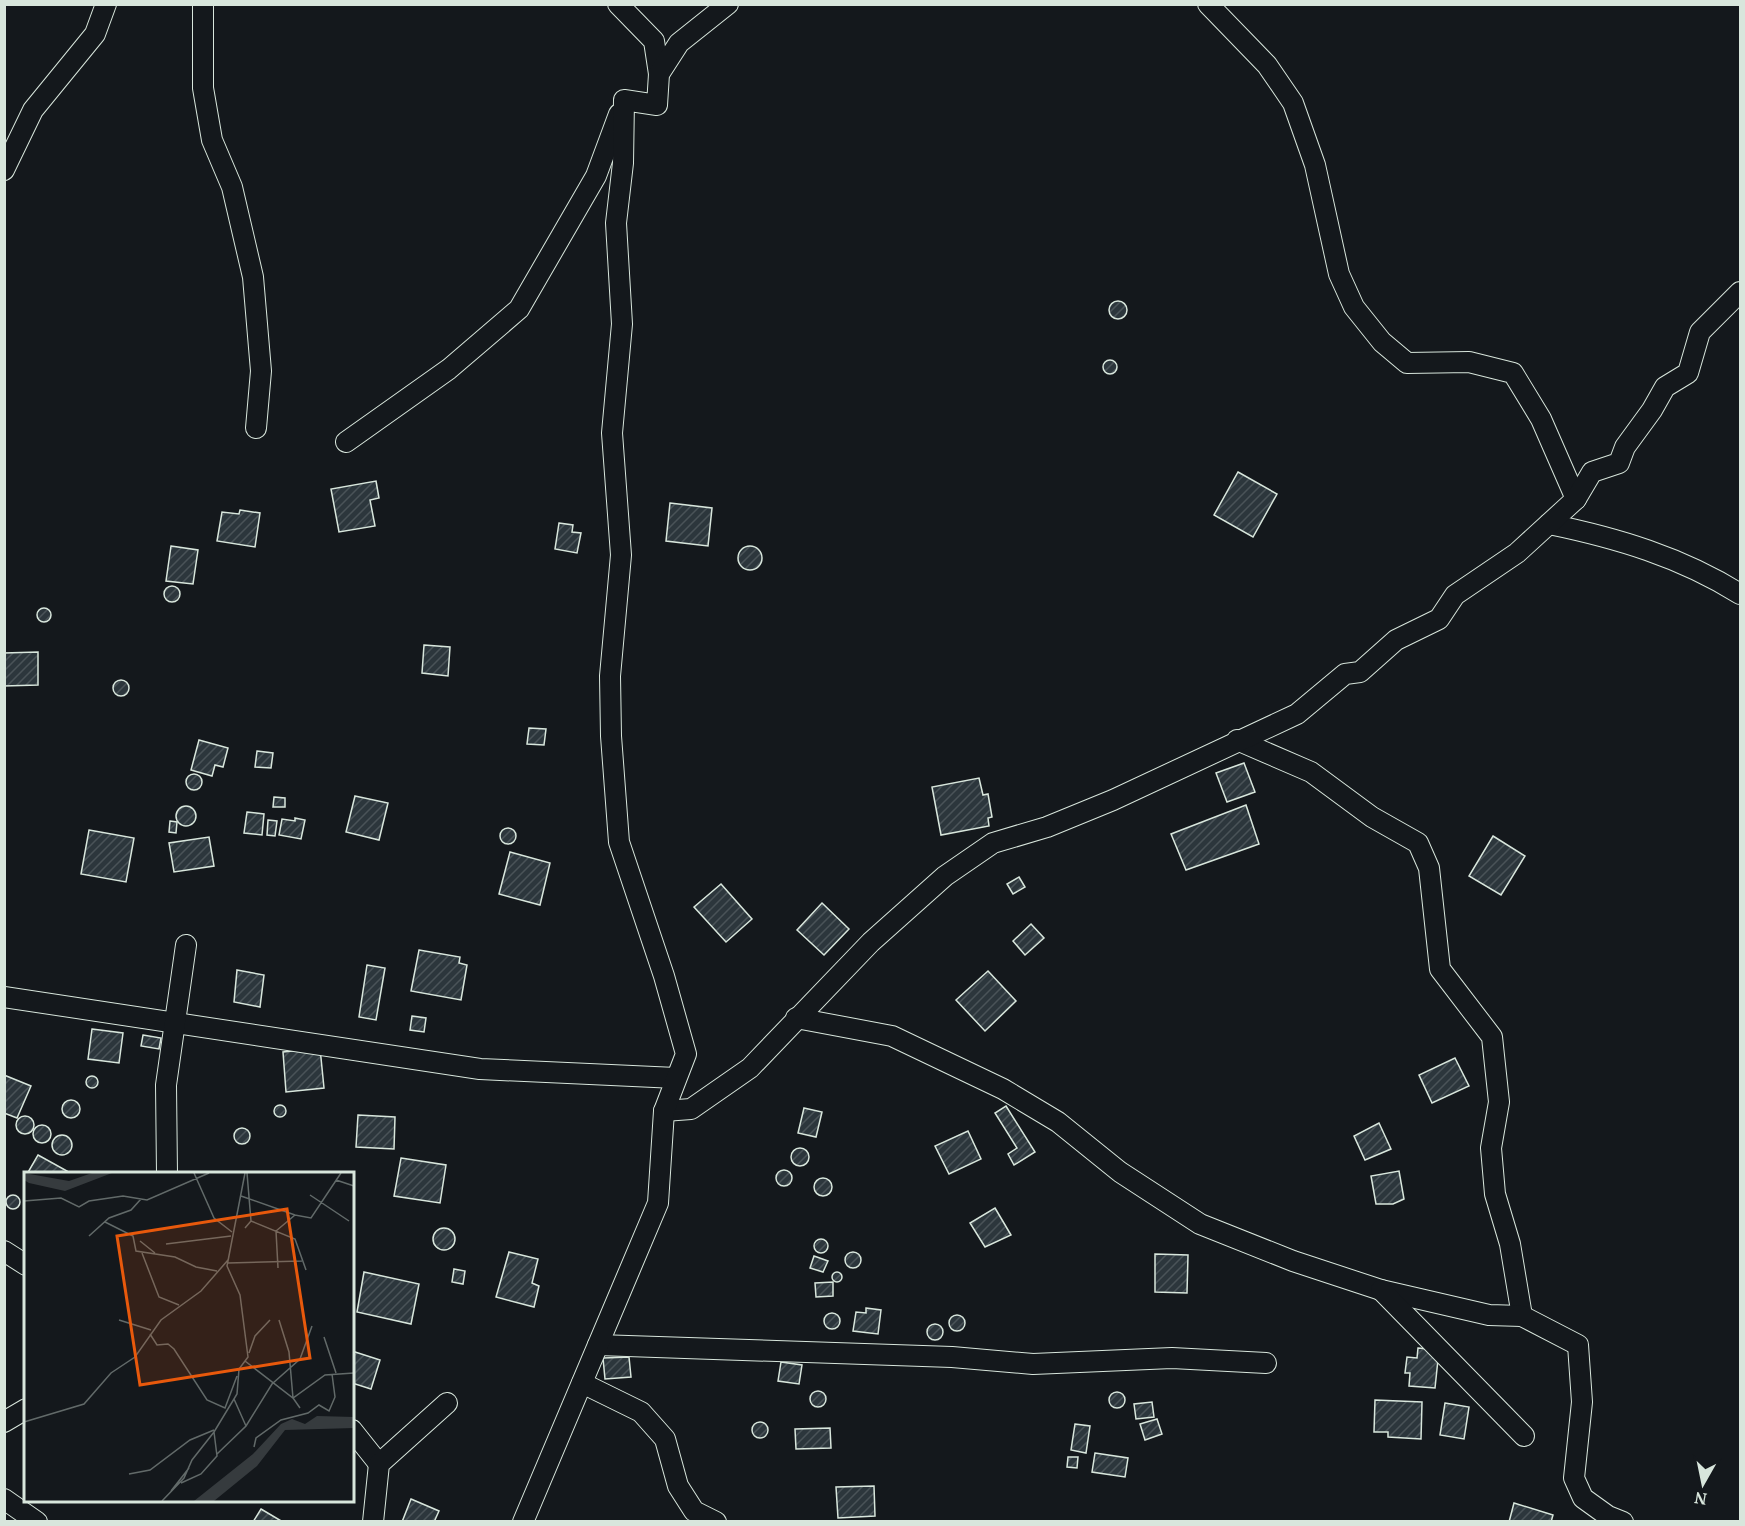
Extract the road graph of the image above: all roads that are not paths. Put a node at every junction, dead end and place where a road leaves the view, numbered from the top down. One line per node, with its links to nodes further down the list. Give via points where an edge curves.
1 (106, 4): 8 (street, via 95,34 33,110)
2 (203, 4): 10 (street, via 203,88 212,140 232,187 253,277 261,371)
3 (618, 4): 6 (street, via 654,41)
4 (728, 4): 6 (street, via 679,43)
5 (1208, 4): 12 (street, via 1267,65 1293,103 1315,165 1339,274 1354,307 1382,342 1407,363 1469,362 1513,373 1541,419)
6 (658, 74): 7 (street, via 657,105)
7 (624, 100): 11 (street, via 596,176 519,309 449,369); 20 (street, via 623,163 616,223 622,324 612,434 621,555 610,676 611,736 619,842 686,1054)
8 (4, 171)
9 (1740, 292): 12 (street, via 1700,332 1688,373 1665,387 1618,463 1592,472)
10 (256, 428)
11 (346, 442)
12 (1576, 500): 13 (street)
13 (1549, 524): 14 (street, via 1658,553 1715,578); 15 (street, via 1517,554 1455,595 1438,619 1396,640 1360,672 1345,674 1297,714)
14 (1740, 594)
15 (1237, 740): 18 (street, via 1113,800 1047,827 993,843 945,876 871,942); 26 (street, via 1311,772 1372,817 1418,843 1429,868 1440,969 1492,1037 1499,1102 1491,1148 1495,1194 1510,1244)
16 (186, 945): 19 (street)
17 (4, 997): 19 (street)
18 (796, 1018): 21 (street, via 740,1075 692,1109); 25 (street, via 892,1036 1003,1089 1058,1122 1120,1172 1200,1224)
19 (174, 1024): 20 (street, via 480,1069); 22 (street, via 165,1085)
20 (676, 1078): 21 (street)
21 (664, 1111): 27 (street, via 658,1203)
22 (167, 1172)
23 (4, 1251): 24 (street)
24 (24, 1264)
25 (1381, 1290): 26 (street, via 1490,1315); 34 (street)
26 (1522, 1316): 41 (street, via 1578,1345 1581,1402 1574,1478 1583,1498 1608,1516)
27 (598, 1345): 28 (street, via 952,1357 1033,1364 1172,1358); 29 (street)
28 (1266, 1364)
29 (582, 1383): 39 (street); 40 (street, via 641,1412 665,1439 678,1486 694,1511)
30 (447, 1403): 35 (street)
31 (24, 1409): 32 (street)
32 (4, 1422)
33 (354, 1433): 35 (street)
34 (1524, 1436)
35 (379, 1464): 38 (street)
36 (4, 1499): 37 (street)
37 (37, 1521)
38 (373, 1521)
39 (523, 1521)
40 (716, 1521)
41 (1623, 1521)

